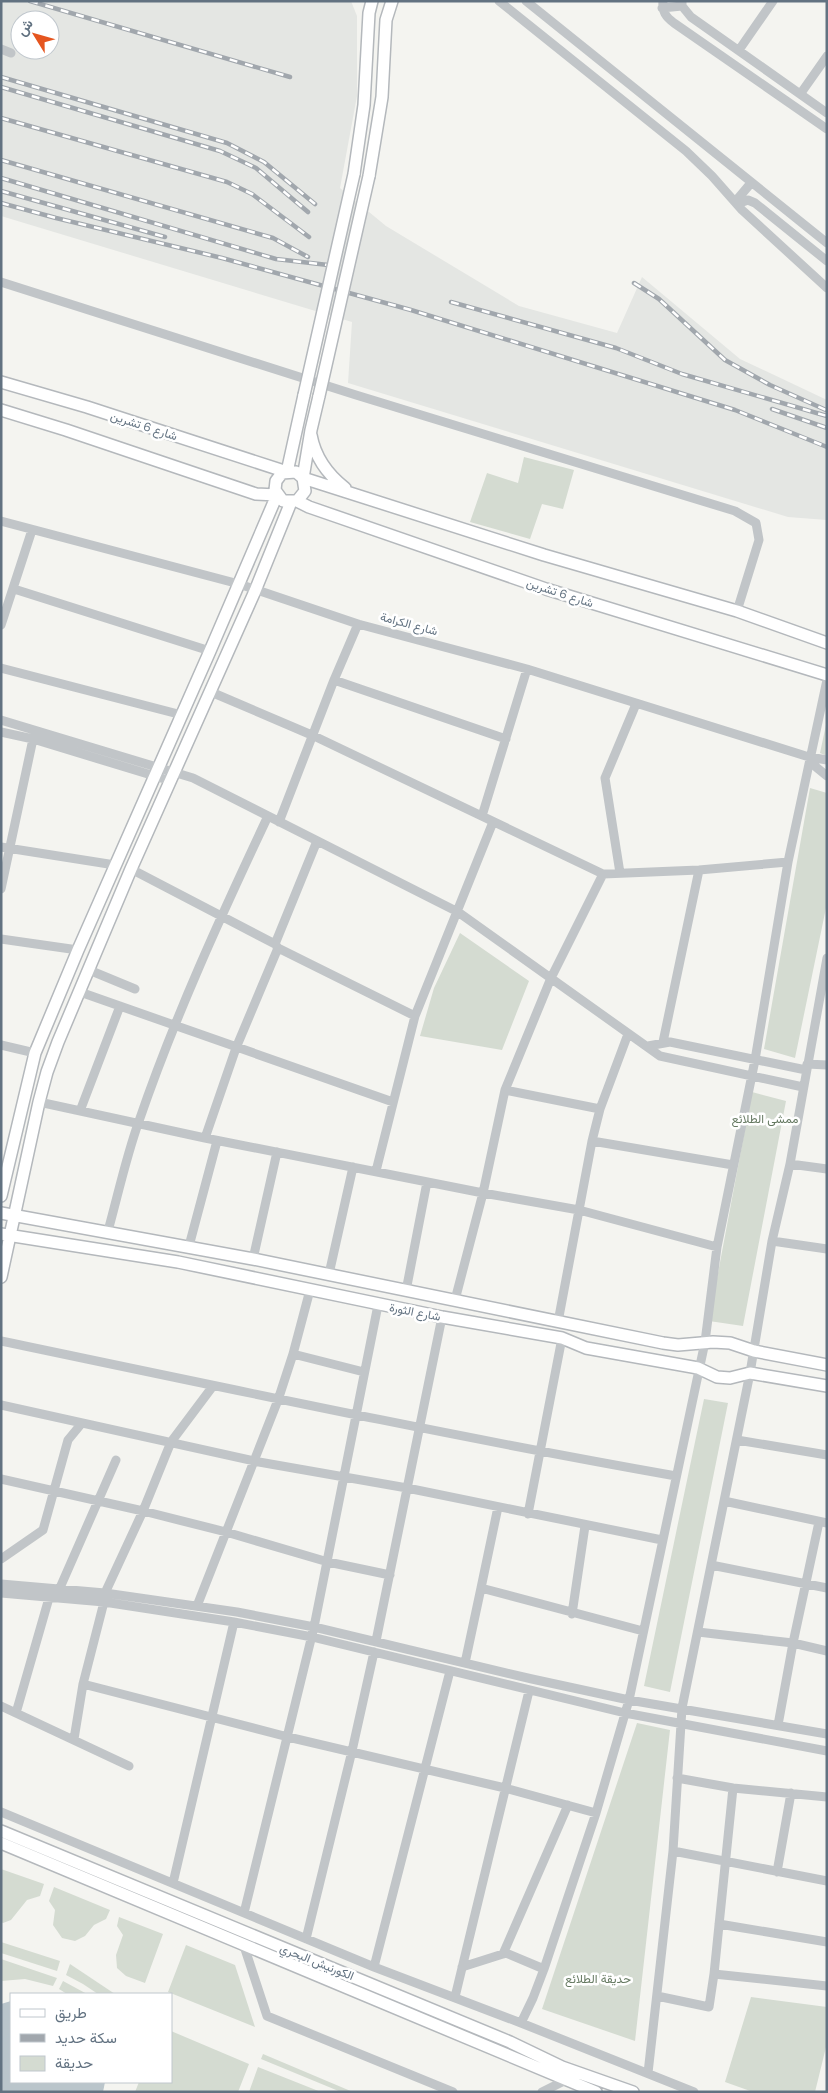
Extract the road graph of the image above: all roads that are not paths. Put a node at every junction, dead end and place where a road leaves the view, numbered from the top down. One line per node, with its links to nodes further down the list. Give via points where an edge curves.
1 (392, 1): 21 (main road, bridge, via 386,20 381,106 369,176)
2 (499, 1): 14 (street, via 686,151)
3 (526, 1): 13 (street)
4 (773, 1): 8 (street)
5 (682, 4): 7 (street); 8 (street, via 691,17)
6 (369, 5): 22 (main road, bridge, via 364,106 354,174)
7 (662, 5): 12 (street, via 666,16 674,23)
8 (739, 50): 10 (street)
9 (827, 56): 10 (street)
10 (801, 93): 11 (street)
11 (827, 113)
12 (827, 129)
13 (751, 183): 14 (street); 15 (street)
14 (736, 203): 16 (street, via 748,200 755,203); 18 (street)
15 (827, 243)
16 (827, 261)
17 (1, 282): 32 (street, via 735,512 756,523 759,540)
18 (827, 288)
19 (1, 382): 22 (main road, شارع 6 تشرين)
20 (1, 410): 25 (main road, via 256,494)
21 (310, 430): 23 (main road); 24 (main road, via 322,464)
22 (287, 472): 23 (main road, via 296,472); 25 (main road, via 278,476)
23 (303, 478): 24 (main road); 26 (main road, via 305,491)
24 (348, 491): 32 (main road, via 544,555)
25 (277, 495): 26 (main road, via 283,501); 29 (main road)
26 (294, 502): 31 (main road); 40 (main road, شارع 6 تشرين, via 546,589)
27 (1, 521): 28 (street, شارع الكرامة)
28 (32, 530): 29 (street, شارع الكرامة); 30 (street)
29 (239, 584): 31 (street, شارع الكرامة); 37 (main road)
30 (14, 589): 33 (street); 37 (street)
31 (256, 591): 34 (street, شارع الكرامة); 43 (main road)
32 (737, 611): 36 (main road)
33 (3, 616): 35 (street)
34 (358, 624): 39 (street, شارع الكرامة); 41 (street)
35 (1, 626)
36 (827, 643)
37 (210, 651): 45 (main road)
38 (1, 668): 45 (street)
39 (528, 669): 44 (street, شارع الكرامة); 50 (street)
40 (827, 675)
41 (334, 680): 48 (street); 50 (street)
42 (827, 680): 51 (street)
43 (211, 692): 48 (street); 54 (main road)
44 (636, 704): 51 (street, شارع الكرامة); 66 (street, via 605,778)
45 (182, 715): 53 (main road)
46 (1, 720): 53 (street)
47 (1, 732): 49 (street)
48 (314, 736): 57 (street); 58 (street)
49 (33, 739): 53 (street); 61 (street)
50 (506, 739): 57 (street)
51 (809, 757): 52 (street, شارع الكرامة); 55 (street); 62 (street)
52 (827, 760)
53 (157, 771): 54 (street); 63 (main road)
54 (173, 776): 56 (street, via 193,778); 64 (main road)
55 (827, 776)
56 (268, 816): 58 (street); 70 (street)
57 (482, 816): 59 (street)
58 (279, 822): 60 (street)
59 (493, 822): 67 (street); 69 (street)
60 (316, 841): 69 (street); 72 (street)
61 (5, 847): 63 (street); 68 (street)
62 (788, 862): 65 (street); 89 (street)
63 (116, 864): 73 (main road)
64 (130, 869): 70 (street); 75 (main road)
65 (699, 870): 66 (street); 84 (street)
66 (620, 873): 67 (street)
67 (603, 874): 77 (street)
68 (1, 889)
69 (458, 912): 77 (street); 81 (street)
70 (221, 916): 72 (street); 82 (street)
71 (1, 939): 73 (street)
72 (276, 946): 81 (street); 87 (street)
73 (78, 950): 88 (main road)
74 (827, 958): 76 (street)
75 (89, 970): 78 (street); 79 (main road)
76 (825, 973): 91 (street)
77 (550, 978): 83 (street); 94 (street)
78 (135, 989)
79 (80, 992): 80 (street); 95 (main road, via 58,1042)
80 (120, 1006): 82 (street); 98 (street)
81 (414, 1016): 96 (street)
82 (174, 1024): 87 (street); 99 (street)
83 (628, 1034): 86 (street); 97 (street)
84 (663, 1042): 86 (street); 89 (street)
85 (1, 1045): 88 (street)
86 (648, 1046): 92 (street, via 665,1057)
87 (236, 1048): 96 (street); 100 (street)
88 (35, 1053): 111 (main road)
89 (755, 1060): 91 (street); 92 (street)
90 (827, 1065): 91 (street)
91 (806, 1067): 93 (street)
92 (752, 1076): 93 (street); 105 (street)
93 (803, 1087): 104 (street)
94 (505, 1090): 97 (street); 110 (street)
95 (39, 1102): 98 (street); 114 (main road)
96 (393, 1102): 108 (street)
97 (600, 1109): 102 (street)
98 (80, 1111): 99 (street)
99 (138, 1123): 100 (street); 115 (street)
100 (205, 1138): 101 (street)
101 (218, 1141): 103 (street); 118 (street)
102 (592, 1141): 105 (street); 112 (street)
103 (277, 1152): 106 (street); 121 (street)
104 (790, 1164): 107 (street); 117 (street)
105 (733, 1165): 119 (street)
106 (353, 1166): 108 (street); 122 (street)
107 (827, 1169)
108 (376, 1171): 109 (street)
109 (427, 1182): 110 (street); 125 (street)
110 (483, 1193): 112 (street); 126 (street)
111 (1, 1196)
112 (579, 1210): 119 (street); 129 (street)
113 (1, 1213): 114 (main road, شارع الثورة)
114 (15, 1216): 115 (main road, شارع الثورة); 116 (main road)
115 (108, 1231): 118 (main road, شارع الثورة)
116 (6, 1235): 123 (main road); 124 (main road, شارع الثورة, via 178,1262)
117 (772, 1241): 120 (street); 133 (street)
118 (189, 1246): 121 (main road, شارع الثورة)
119 (717, 1247): 132 (street)
120 (827, 1250)
121 (252, 1259): 122 (main road, شارع الثورة)
122 (329, 1274): 125 (main road, شارع الثورة)
123 (1, 1277)
124 (310, 1290): 127 (main road, شارع الثورة); 134 (street)
125 (406, 1291): 126 (main road, شارع الثورة)
126 (455, 1300): 129 (main road, شارع الثورة)
127 (378, 1305): 128 (main road, شارع الثورة); 137 (street)
128 (442, 1318): 130 (main road, شارع الثورة); 145 (street)
129 (558, 1322): 132 (main road, شارع الثورة, via 662,1343)
130 (562, 1338): 136 (main road, شارع الثورة, via 586,1348); 148 (street)
131 (1, 1341): 139 (street)
132 (705, 1342): 133 (main road, شارع الثورة, via 730,1343); 136 (street)
133 (754, 1351): 135 (main road, شارع الثورة); 138 (street)
134 (293, 1354): 137 (street); 141 (street)
135 (827, 1365)
136 (698, 1368): 138 (main road, شارع الثورة, via 724,1378); 153 (street)
137 (364, 1372): 143 (street)
138 (750, 1373): 140 (main road, شارع الثورة); 146 (street)
139 (213, 1386): 141 (street); 147 (street)
140 (827, 1386)
141 (278, 1400): 143 (street); 151 (street)
142 (1, 1405): 144 (street)
143 (356, 1414): 145 (street); 152 (street)
144 (82, 1422): 147 (street); 156 (street, via 68,1440)
145 (421, 1427): 148 (street); 155 (street)
146 (737, 1440): 149 (street); 158 (street)
147 (171, 1442): 151 (street); 160 (street)
148 (540, 1452): 153 (street); 161 (street)
149 (827, 1456)
150 (116, 1460): 157 (street)
151 (255, 1461): 152 (street); 164 (street)
152 (344, 1476): 155 (street); 167 (street)
153 (676, 1476): 165 (street)
154 (1, 1479): 156 (street)
155 (407, 1488): 159 (street); 169 (street)
156 (54, 1491): 157 (street); 166 (street, via 42,1530)
157 (98, 1501): 160 (street); 174 (street)
158 (724, 1501): 162 (street); 168 (street)
159 (498, 1506): 161 (street); 172 (street)
160 (143, 1511): 164 (street); 176 (street)
161 (528, 1514): 163 (street)
162 (823, 1522): 171 (street)
163 (585, 1526): 165 (street); 179 (street)
164 (226, 1532): 167 (street); 178 (street)
165 (662, 1540): 182 (street)
166 (1, 1559)
167 (328, 1562): 169 (street); 181 (street)
168 (711, 1565): 171 (street); 183 (street)
169 (390, 1575): 185 (street)
170 (1, 1584): 174 (street)
171 (807, 1584): 173 (street); 186 (street)
172 (481, 1588): 179 (street); 189 (street)
173 (827, 1588)
174 (60, 1590): 176 (street)
175 (1, 1593): 177 (street)
176 (104, 1597): 177 (street); 178 (street); 180 (street); 191 (street)
177 (48, 1598): 196 (street)
178 (197, 1606): 181 (street)
179 (572, 1614): 182 (street)
180 (234, 1622): 184 (street); 198 (street)
181 (314, 1627): 184 (street); 185 (street)
182 (643, 1631): 193 (street)
183 (698, 1632): 186 (street); 195 (street)
184 (312, 1638): 188 (street); 202 (street)
185 (376, 1641): 189 (street)
186 (793, 1643): 187 (street); 200 (street)
187 (827, 1651)
188 (374, 1652): 190 (street); 204 (street)
189 (465, 1663): 193 (street)
190 (450, 1670): 192 (street); 207 (street)
191 (83, 1684): 198 (street); 203 (street)
192 (529, 1691): 197 (street); 209 (street)
193 (629, 1700): 195 (street); 197 (street)
194 (1, 1706): 196 (street)
195 (682, 1708): 199 (street); 200 (street)
196 (16, 1713): 203 (street)
197 (625, 1713): 199 (street); 215 (street)
198 (213, 1716): 202 (street); 222 (street)
199 (680, 1725): 205 (street); 208 (street)
200 (778, 1725): 201 (street)
201 (827, 1734)
202 (288, 1736): 204 (street); 223 (street)
203 (74, 1739): 206 (street)
204 (352, 1751): 207 (street); 225 (street)
205 (827, 1751)
206 (129, 1766)
207 (425, 1768): 209 (street); 229 (street)
208 (677, 1778): 210 (street); 218 (street)
209 (505, 1788): 213 (street); 230 (street)
210 (733, 1788): 211 (street); 219 (street)
211 (791, 1793): 212 (street); 220 (street)
212 (827, 1797)
213 (568, 1805): 215 (street); 228 (street)
214 (1, 1812): 222 (street)
215 (596, 1813): 231 (street)
216 (1, 1831): 242 (main road, الكورنيش البحري, via 510,2042 562,2067)
217 (1, 1843): 227 (main road, الكورنيش البحري)
218 (673, 1851): 219 (street); 234 (street)
219 (725, 1862): 220 (street); 224 (street)
220 (778, 1872): 221 (street)
221 (827, 1881)
222 (172, 1883): 223 (street)
223 (244, 1913): 225 (street)
224 (719, 1924): 226 (street); 232 (street)
225 (306, 1939): 229 (street)
226 (827, 1942)
227 (244, 1946): 238 (main road, الكورنيش البحري); 239 (street, via 267,2016)
228 (503, 1954): 230 (street); 231 (street)
229 (374, 1967): 235 (street)
230 (462, 1967): 235 (street)
231 (544, 1969): 236 (street)
232 (714, 1974): 233 (street); 234 (street, via 708,2007)
233 (827, 1986)
234 (657, 1996): 237 (street)
235 (455, 1998): 236 (street)
236 (521, 2023): 237 (street)
237 (648, 2073): 243 (street)
238 (566, 2080): 240 (street); 241 (main road, الكورنيش البحري)
239 (453, 2092)
240 (542, 2092)
241 (596, 2092)
242 (634, 2092)
243 (694, 2092)

